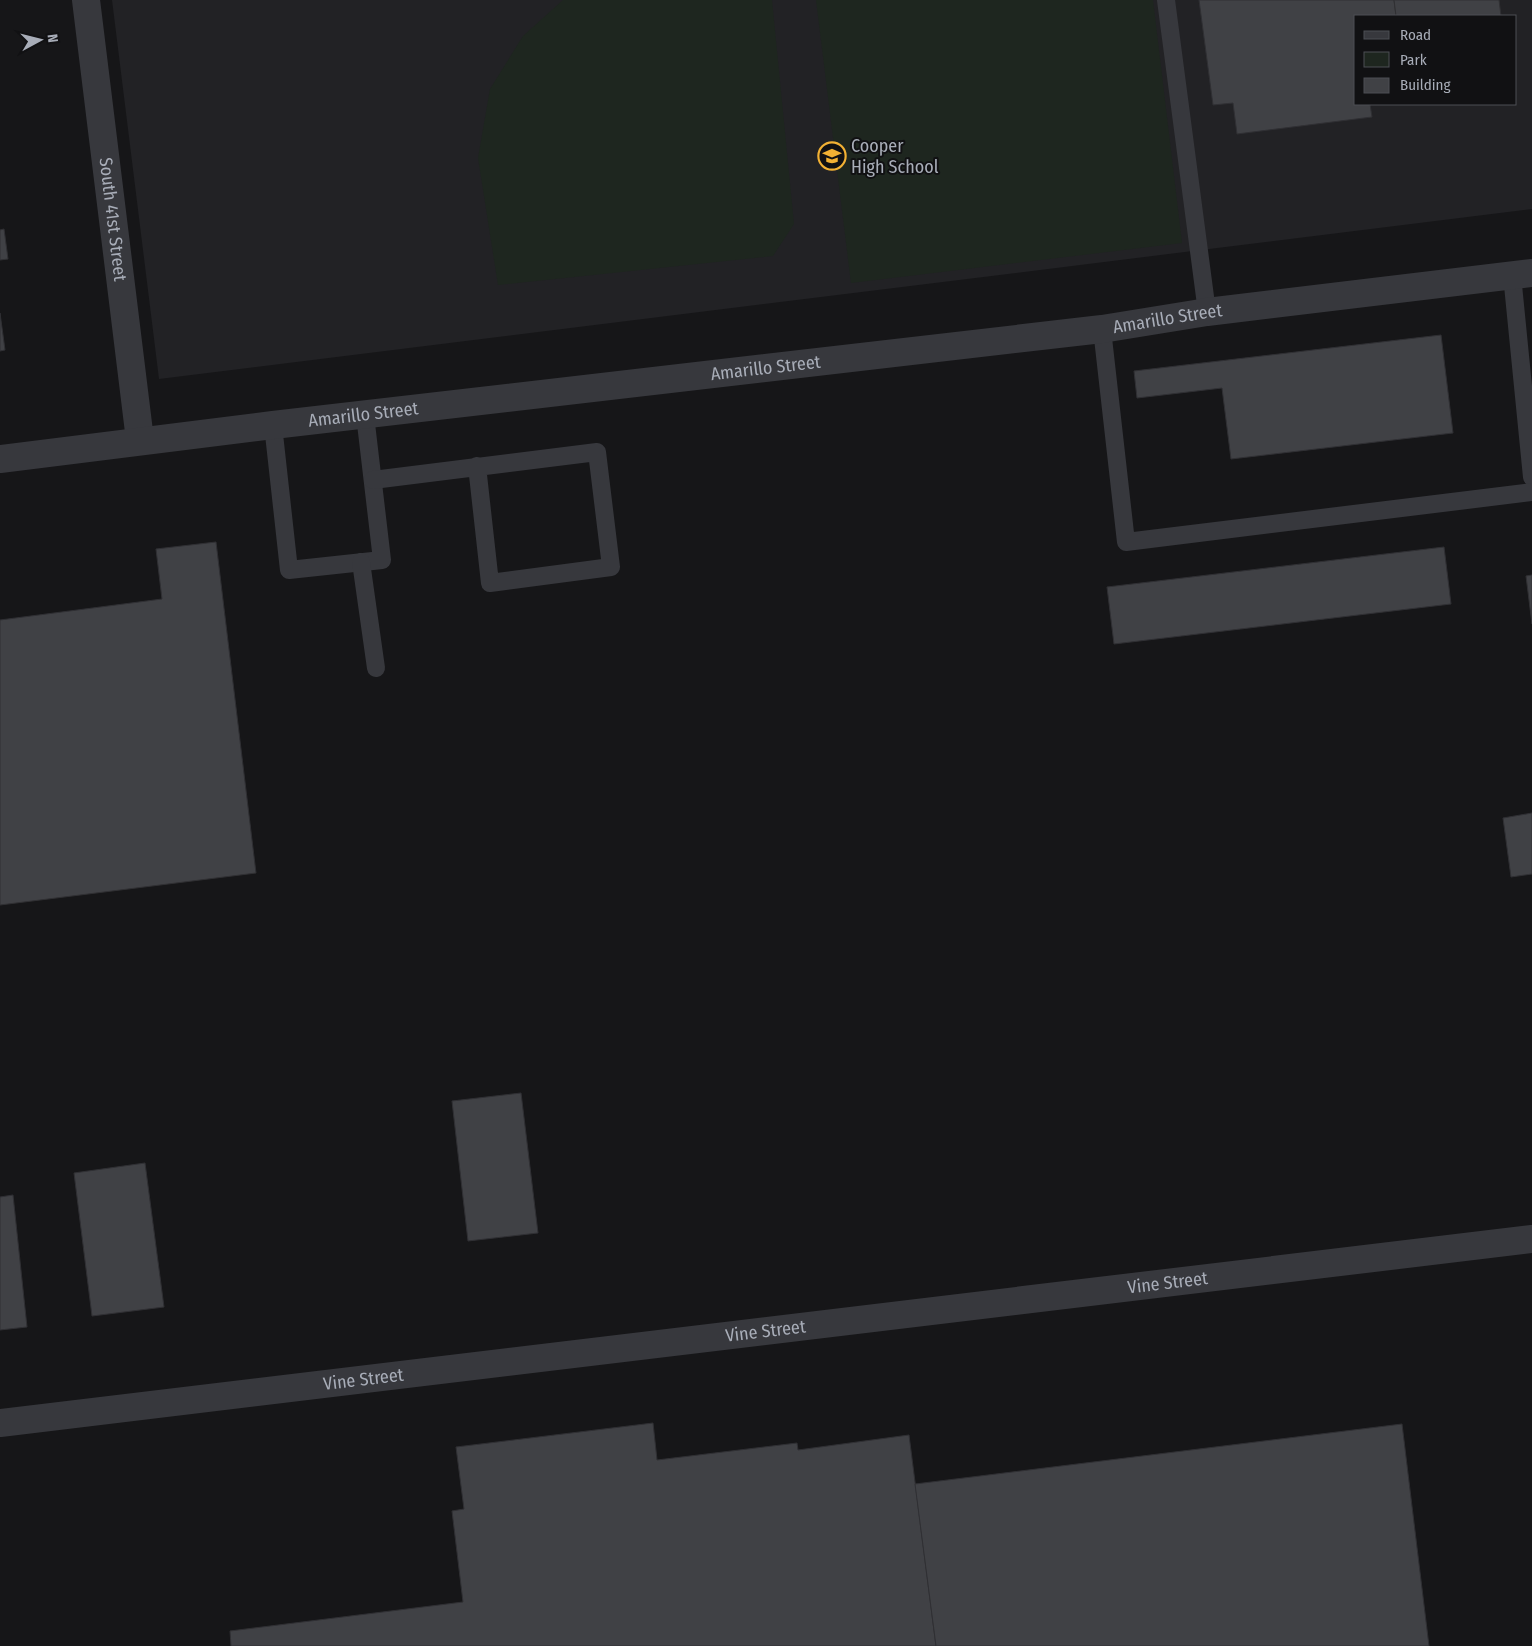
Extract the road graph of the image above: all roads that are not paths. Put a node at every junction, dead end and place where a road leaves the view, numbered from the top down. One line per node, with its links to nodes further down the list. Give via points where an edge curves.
1 (86, 0): 8 (street, South 41st Street)
2 (1166, 0): 4 (lane)
3 (1522, 274): 4 (street, Amarillo Street); 11 (lane)
4 (1207, 312): 5 (street, Amarillo Street)
5 (1102, 329): 6 (street, Amarillo Street); 13 (lane, via 1126,542)
6 (365, 415): 7 (street, Amarillo Street); 12 (lane)
7 (273, 424): 8 (street, Amarillo Street); 14 (lane, via 289,570)
8 (140, 440): 9 (street, Amarillo Street)
9 (0, 459)
10 (477, 466): 10 (lane, via 598,452 611,567 490,583); 12 (lane)
11 (1532, 478)
12 (373, 480): 14 (lane, via 382,560)
13 (1532, 492)
14 (361, 562): 15 (lane)
15 (376, 668)
16 (1532, 1239): 17 (street, Vine Street)
17 (0, 1423)

